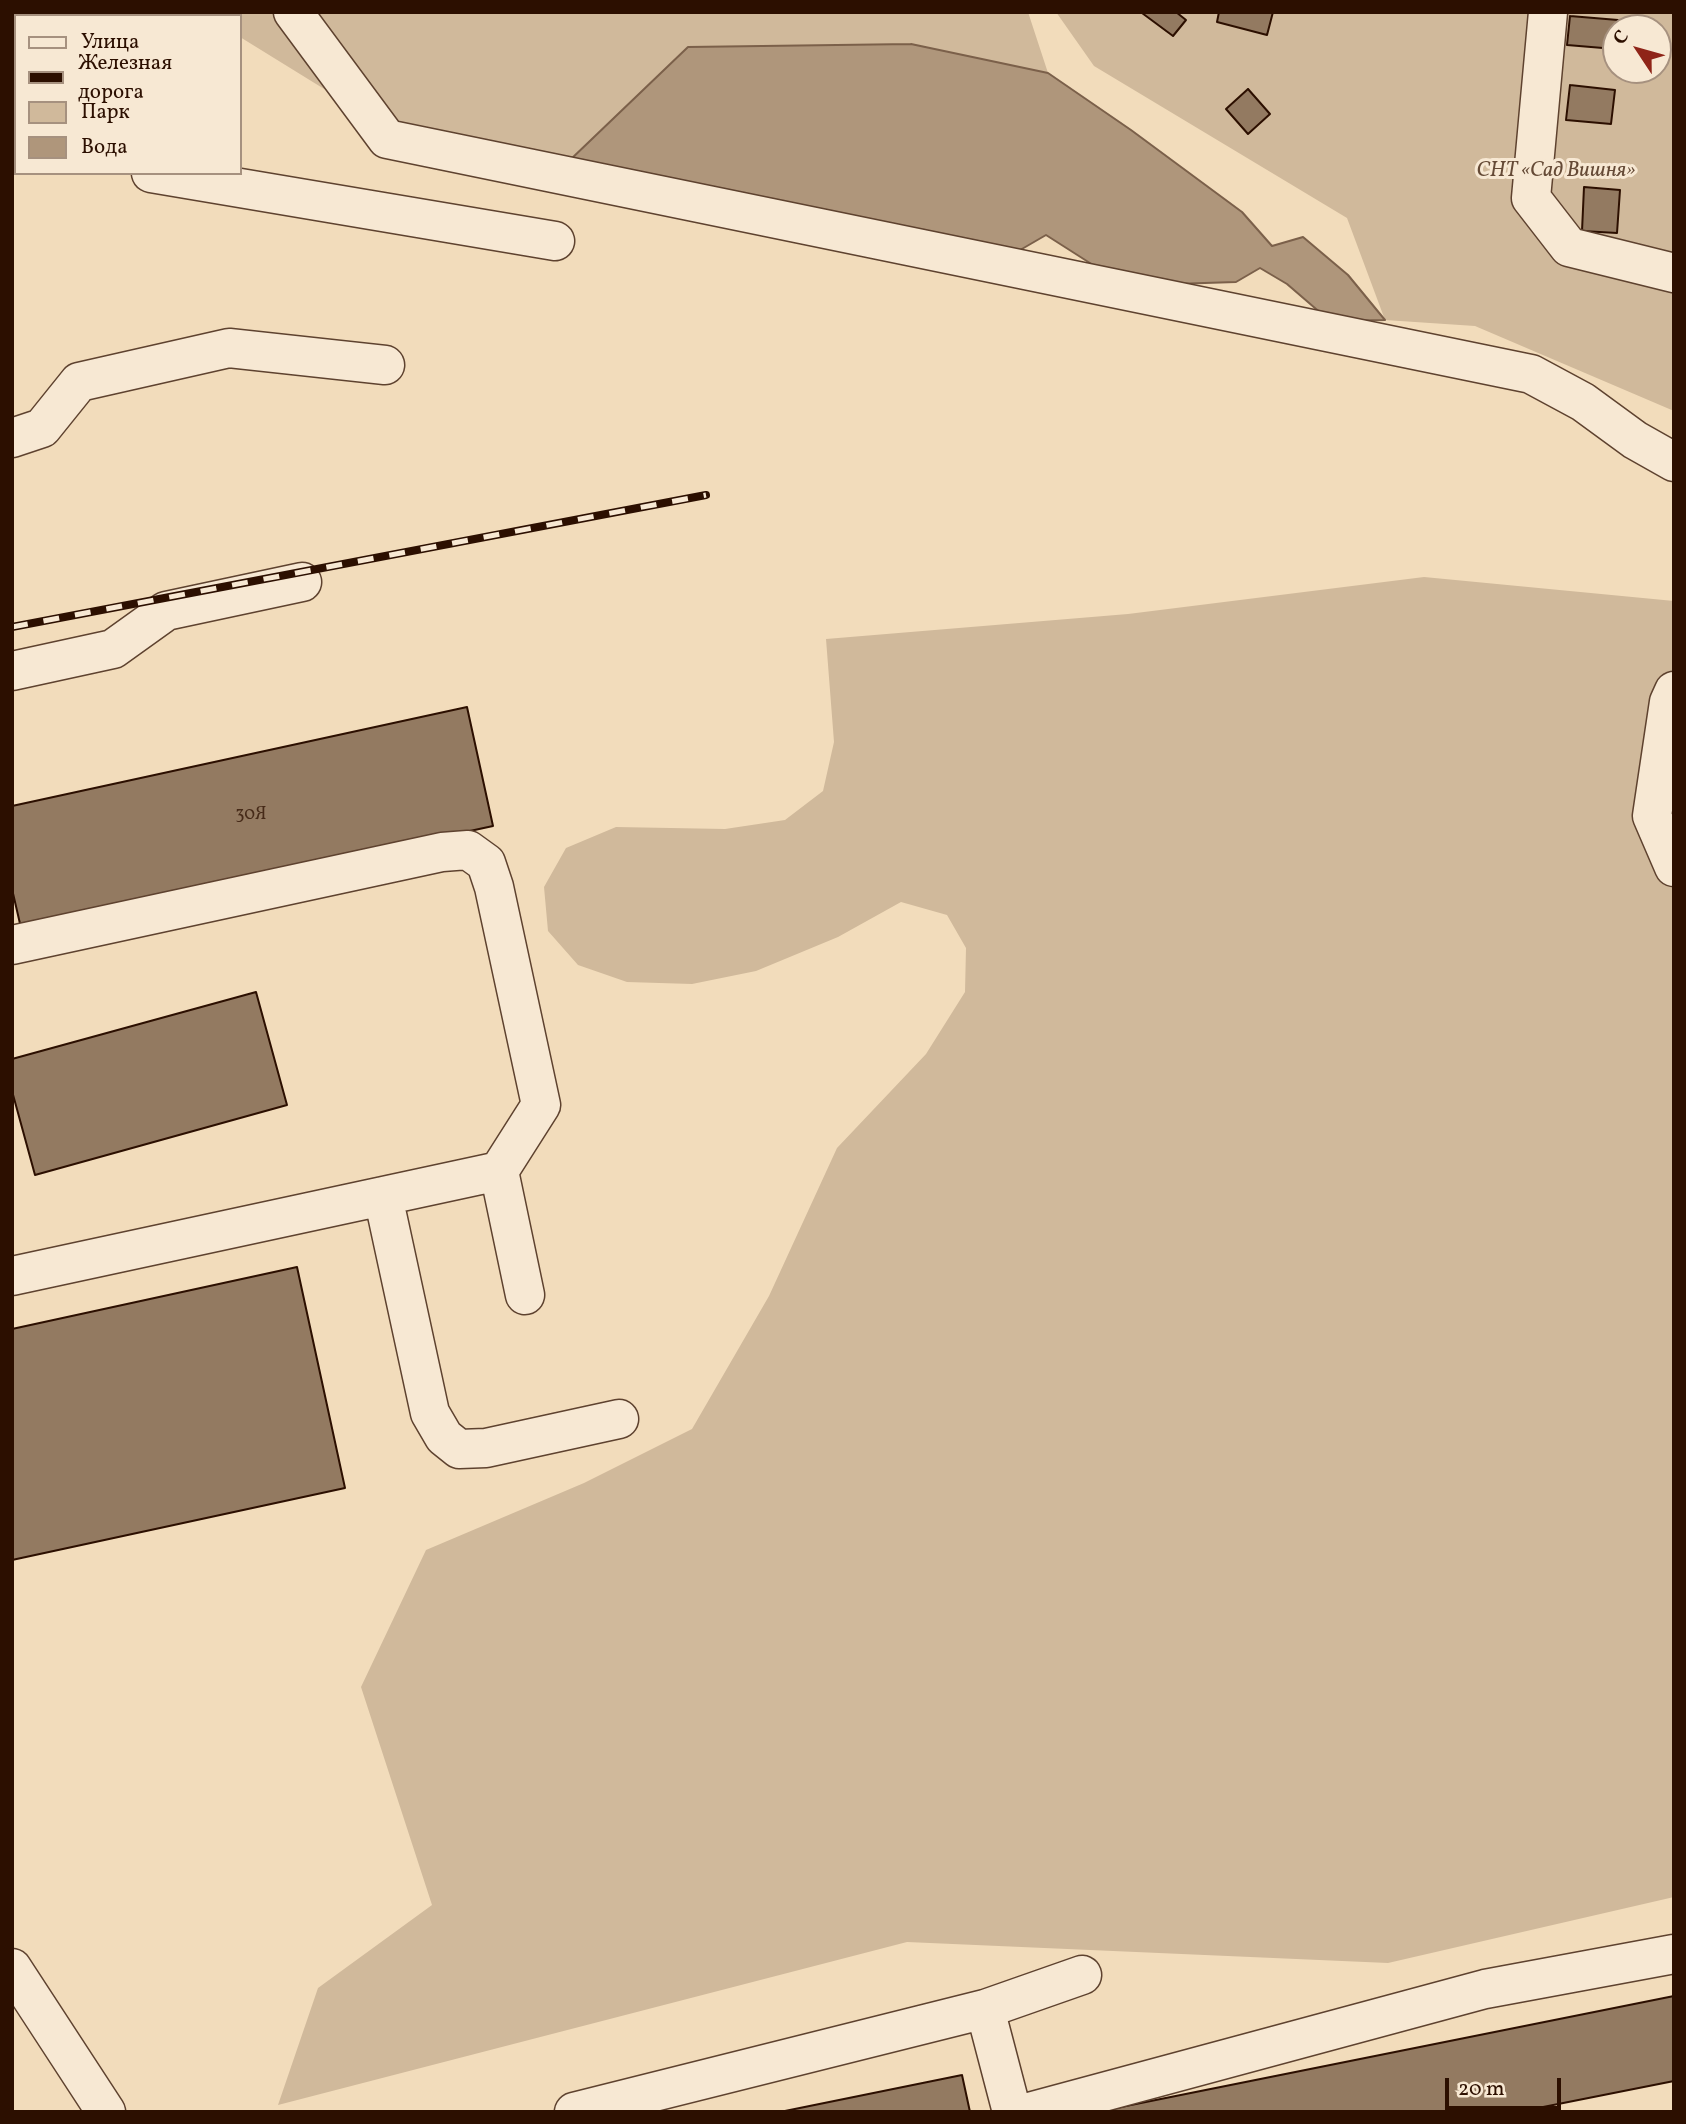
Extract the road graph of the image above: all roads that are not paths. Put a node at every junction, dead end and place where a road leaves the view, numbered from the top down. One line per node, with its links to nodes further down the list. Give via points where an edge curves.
1 (293, 12): 8 (street, via 387,139 1531,374)
2 (1548, 12): 5 (street, via 1531,198 1569,247)
3 (162, 175): 4 (street)
4 (555, 241)
5 (1674, 273)
6 (385, 365): 7 (street, via 229,348 79,382 42,428)
7 (12, 439)
8 (1674, 462)
9 (302, 582): 10 (street, via 166,611 113,649)
10 (12, 671)
11 (1674, 691): 12 (street, via 1652,816)
12 (1674, 867)
13 (12, 945): 14 (street, via 468,850 486,863 494,887 541,1105)
14 (499, 1171): 15 (street); 17 (street)
15 (383, 1196): 16 (street); 18 (street, via 430,1413 444,1437 459,1449 486,1448)
16 (12, 1276)
17 (525, 1295)
18 (619, 1419)
19 (1674, 1954): 26 (street, via 1485,1989)
20 (12, 1968): 23 (street)
21 (1082, 1975): 22 (street)
22 (985, 2009): 24 (street); 25 (street)
23 (106, 2112)
24 (574, 2112)
25 (1012, 2112)
26 (1029, 2112)

